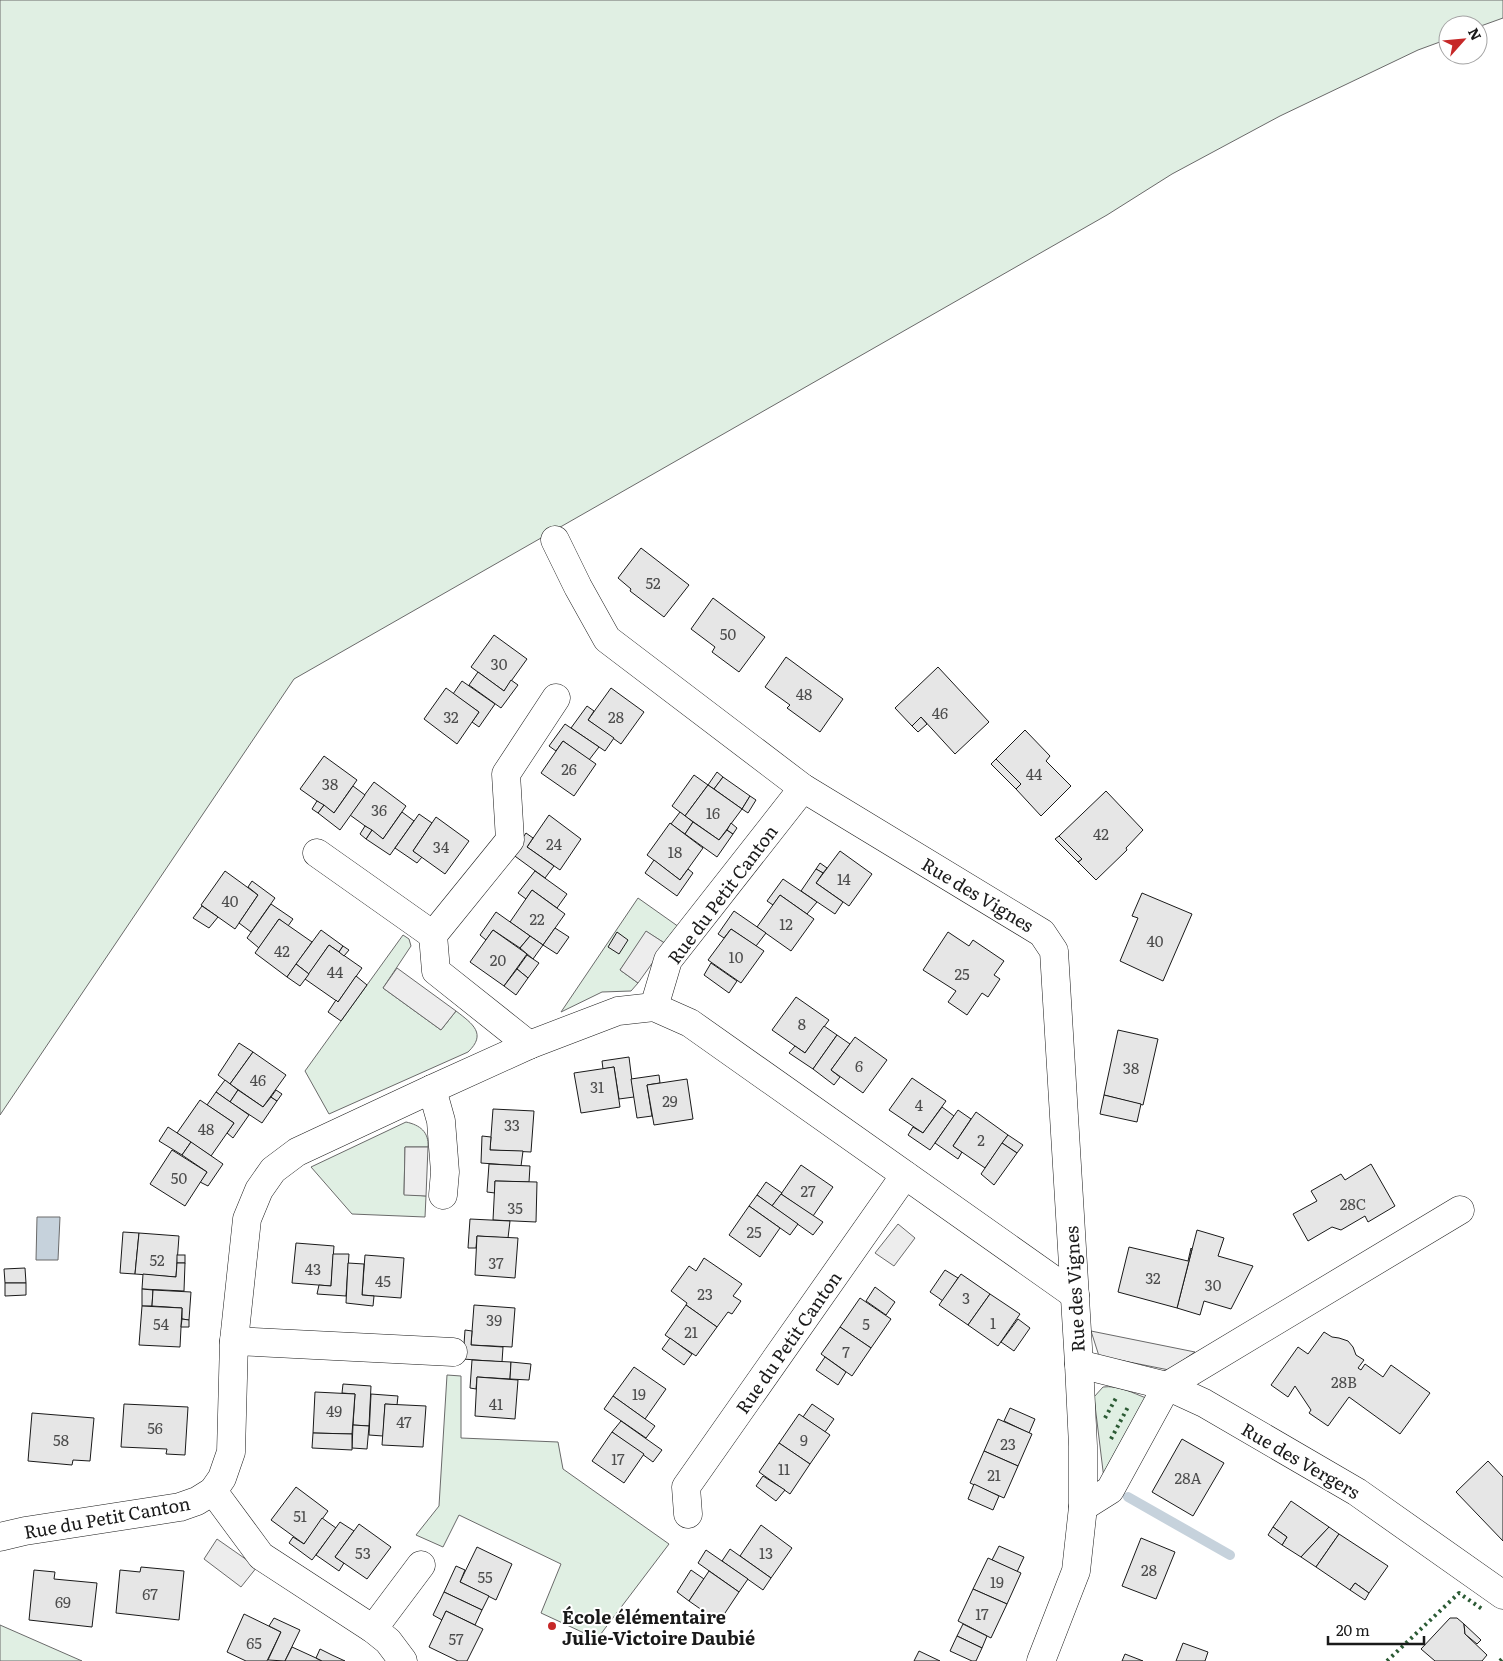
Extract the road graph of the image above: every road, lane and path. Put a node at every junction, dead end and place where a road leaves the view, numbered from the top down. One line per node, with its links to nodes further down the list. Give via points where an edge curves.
1 (555, 540): 3 (street, Rue des Vignes, via 608,639)
2 (556, 698): 5 (street, via 506,774 510,840)
3 (803, 788): 6 (street, Rue du Petit Canton, via 668,960); 12 (street, Rue des Vignes, via 1042,933 1054,951)
4 (317, 853): 5 (street)
5 (434, 935): 7 (street, via 436,971)
6 (654, 1007): 7 (street, Rue du Petit Canton, via 618,1011); 9 (street, via 690,1023)
7 (529, 1045): 8 (street, Rue du Petit Canton)
8 (432, 1089): 10 (street, via 441,1121 445,1172); 13 (street, Rue du Petit Canton, via 297,1152 273,1170 259,1190 247,1219)
9 (905, 1175): 12 (street); 19 (street, Rue du Petit Canton, via 686,1487)
10 (443, 1195)
11 (1460, 1210): 16 (street)
12 (1074, 1295): 15 (street, Rue des Vignes)
13 (234, 1341): 14 (street); 17 (street, Rue du Petit Canton, via 231,1452 222,1478)
14 (453, 1352)
15 (1079, 1364): 16 (street, Rue des Vergers); 18 (street, Rue des Vignes)
16 (1168, 1386): 18 (street, via 1110,1490); 22 (street, Rue des Vergers, via 1204,1403 1357,1492)
17 (213, 1491): 20 (street, Rue du Petit Canton, via 180,1507 25,1531); 23 (street, Rue du Petit Canton, via 261,1556)
18 (1083, 1507): 25 (street, Rue des Vignes, via 1076,1571)
19 (688, 1514)
20 (0, 1538)
21 (421, 1564): 23 (street)
22 (1503, 1595)
23 (373, 1629): 24 (street, Rue du Petit Canton, via 388,1641)
24 (403, 1661)
25 (1041, 1661)

